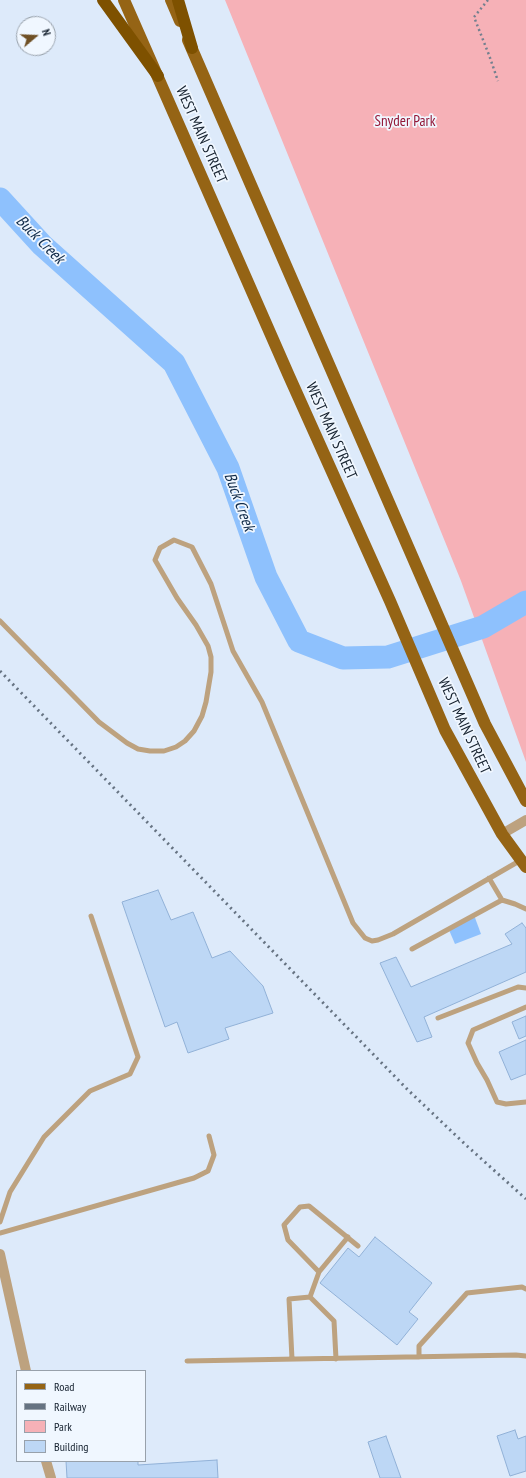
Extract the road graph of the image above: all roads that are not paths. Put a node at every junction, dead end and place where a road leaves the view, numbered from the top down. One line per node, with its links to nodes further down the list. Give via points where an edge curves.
1 (103, 0): 6 (highway)
2 (124, 0): 6 (main road, WEST MAIN STREET)
3 (171, 0): 5 (main road, WEST MAIN STREET)
4 (178, 0): 5 (highway)
5 (192, 48): 8 (main road, WEST MAIN STREET, via 485,724)
6 (158, 76): 10 (main road, WEST MAIN STREET, via 436,708)
7 (0, 621): 12 (lane, via 100,722 127,743 150,752 176,747 194,731 202,716 211,672 211,657 205,641 155,560 160,548 174,540 192,548 211,584 234,651 262,702 353,923 365,938 372,941 394,934)
8 (526, 801)
9 (526, 820): 10 (street)
10 (502, 834): 11 (main road, WEST MAIN STREET)
11 (524, 861): 12 (lane)
12 (489, 878): 13 (lane)
13 (502, 900): 14 (lane); 16 (lane)
14 (526, 909)
15 (91, 916): 22 (lane, via 138,1057 130,1074 90,1092 44,1137 10,1192)
16 (412, 949)
17 (526, 988): 19 (lane, via 518,987)
18 (526, 1008): 20 (lane, via 473,1030 468,1043 497,1102)
19 (438, 1018)
20 (526, 1102)
21 (209, 1136): 23 (lane, via 214,1155 208,1171 194,1178)
22 (0, 1222)
23 (0, 1233)
24 (348, 1238): 25 (lane); 27 (lane); 27 (lane, via 309,1206 300,1207 284,1225 288,1240)
25 (358, 1246)
26 (0, 1254): 35 (street)
27 (319, 1272): 29 (lane)
28 (526, 1289): 31 (lane, via 522,1287 467,1294 419,1346)
29 (310, 1298): 32 (lane, via 289,1299); 33 (lane, via 334,1321)
30 (526, 1356): 31 (lane)
31 (419, 1357): 33 (lane)
32 (292, 1359): 33 (lane); 34 (lane)
33 (336, 1359)
34 (187, 1361)
35 (26, 1370)
36 (46, 1462): 37 (street)
37 (51, 1478)

